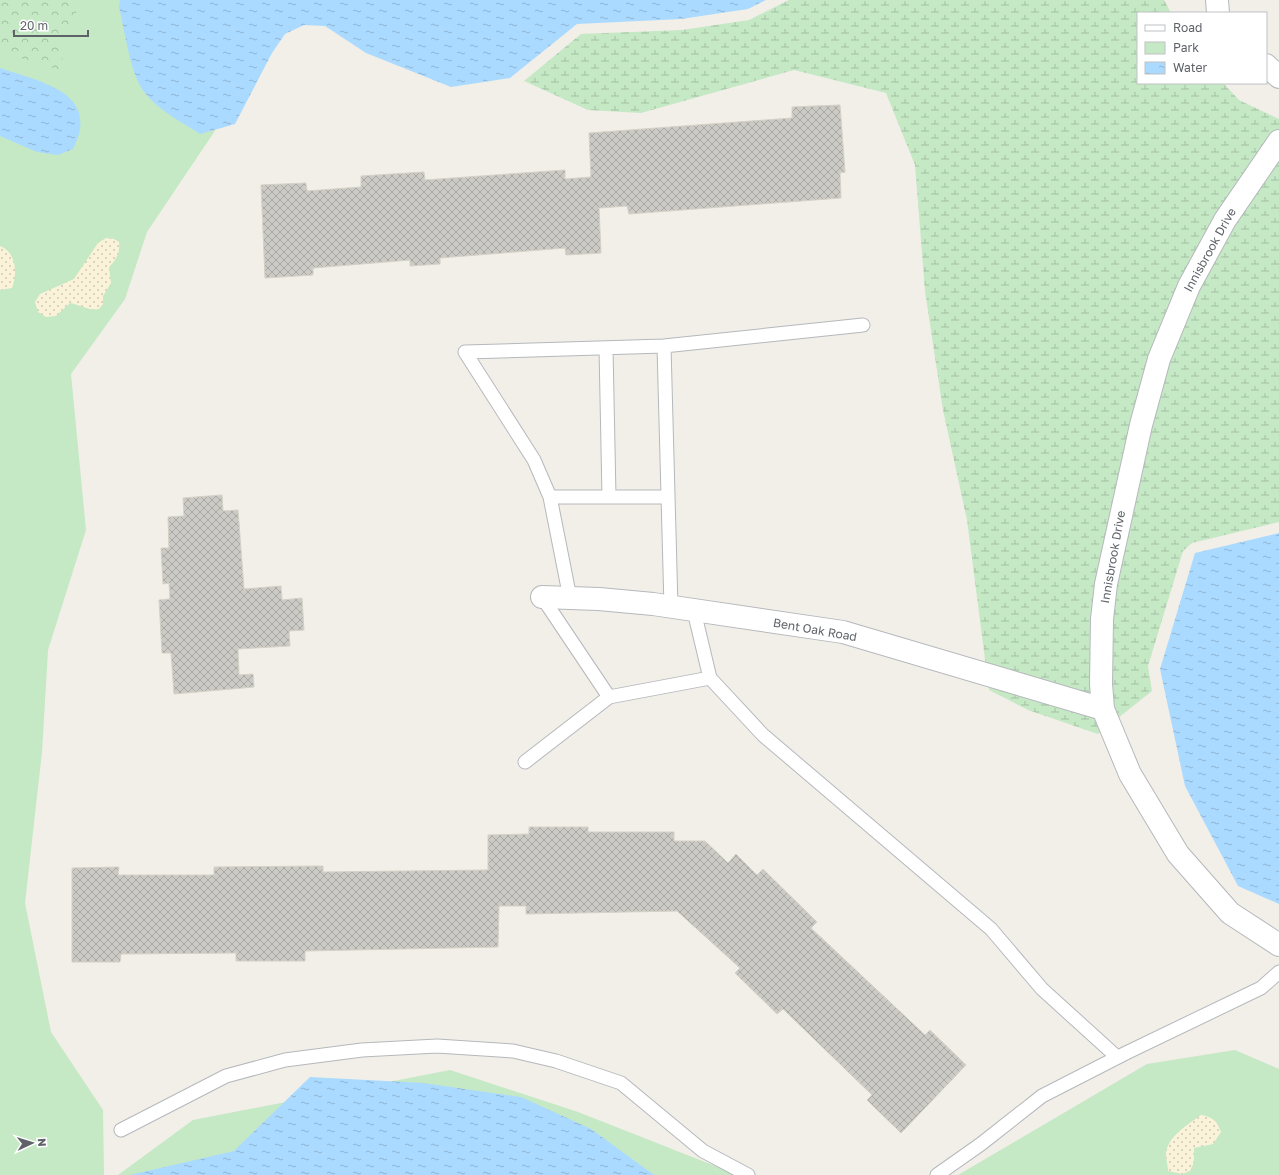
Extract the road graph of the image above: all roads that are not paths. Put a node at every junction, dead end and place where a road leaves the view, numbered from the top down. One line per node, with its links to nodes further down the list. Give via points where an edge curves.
1 (1217, 0): 2 (street)
2 (1218, 12)
3 (1267, 66): 4 (street)
4 (1279, 77)
5 (1279, 141): 18 (street, Innisbrook Drive, via 1225,220 1189,286 1159,359 1140,425 1106,584 1102,619)
6 (863, 325): 7 (lane)
7 (664, 346): 8 (lane); 11 (lane)
8 (606, 348): 9 (lane, via 465,352 534,460); 10 (lane)
9 (550, 497): 10 (lane); 13 (lane)
10 (609, 497): 11 (lane)
11 (668, 497): 14 (lane)
12 (542, 597): 13 (street, Bent Oak Road); 17 (lane)
13 (570, 598): 14 (street, Bent Oak Road)
14 (671, 607): 15 (street, Bent Oak Road)
15 (694, 611): 16 (lane); 18 (street, Bent Oak Road, via 842,632)
16 (710, 678): 17 (lane); 22 (lane, via 763,735 991,929 1042,989)
17 (609, 697): 19 (lane)
18 (1103, 709): 20 (street, Innisbrook Drive, via 1130,774 1178,854 1230,914)
19 (525, 762)
20 (1279, 945)
21 (1279, 972): 22 (lane, via 1261,988)
22 (1117, 1057): 25 (lane, via 1042,1096)
23 (121, 1130): 24 (lane, via 226,1076 285,1060 362,1050 438,1046 513,1051 556,1061 621,1083 703,1151)
24 (748, 1175)
25 (937, 1175)

